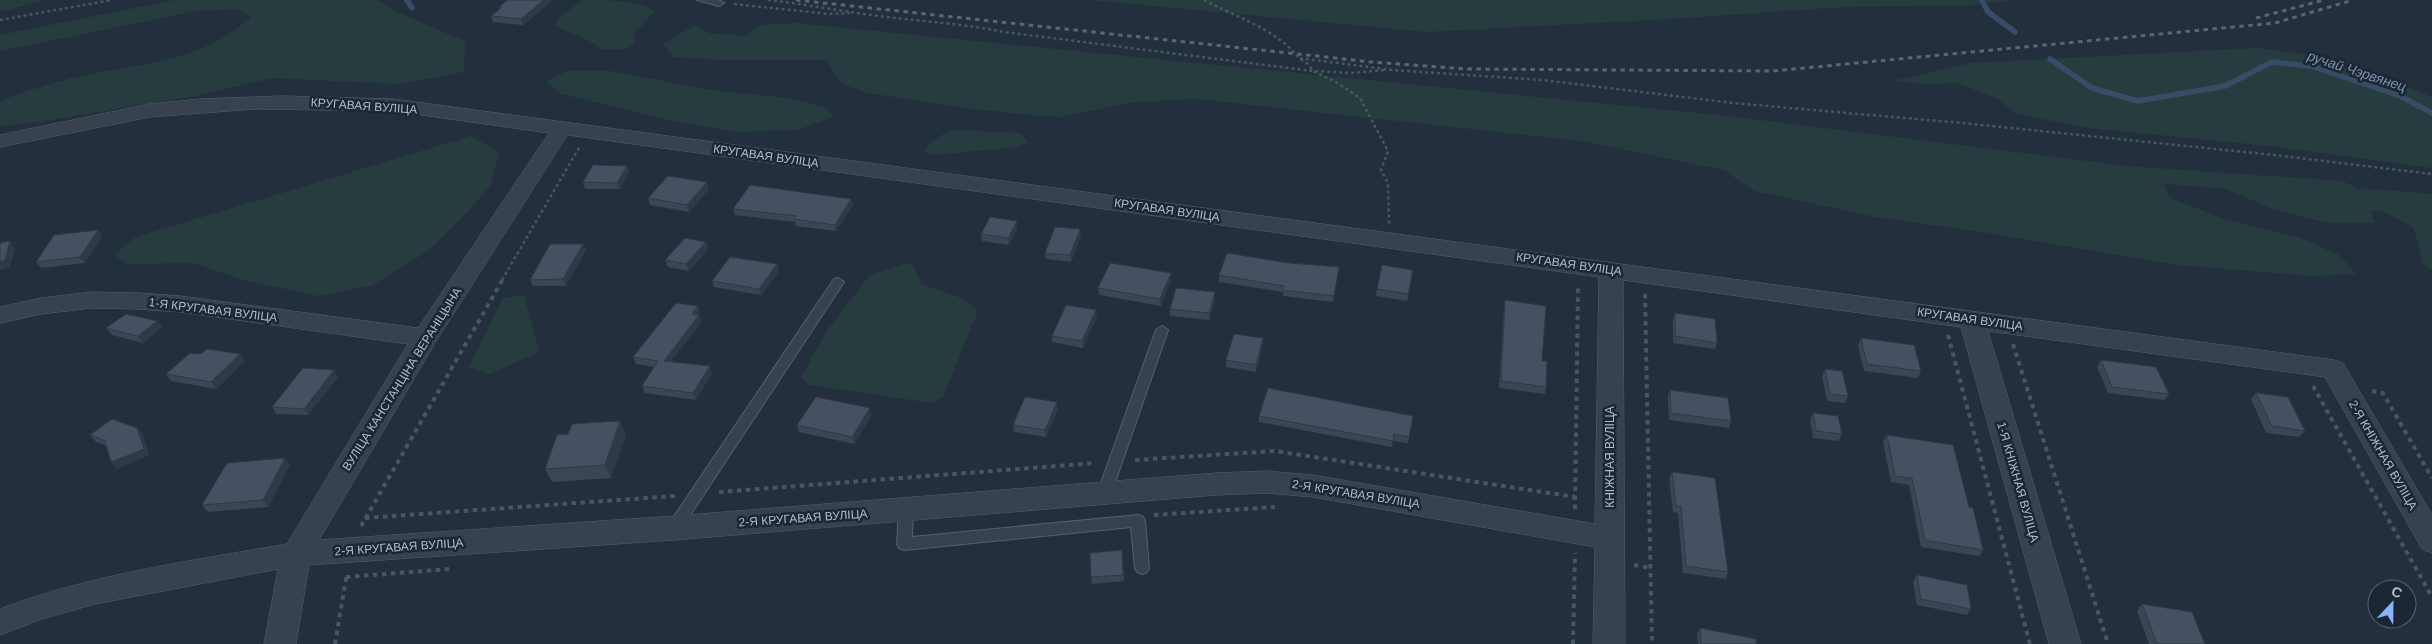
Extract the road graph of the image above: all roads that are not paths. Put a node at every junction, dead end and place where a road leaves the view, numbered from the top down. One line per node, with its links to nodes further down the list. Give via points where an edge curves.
1 (702, 0): 2 (lane)
2 (720, 3)
3 (572, 136): 4 (street, КРУГАВАЯ ВУЛІЦА, via 393,106 271,102 171,108); 5 (street, КРУГАВАЯ ВУЛІЦА, via 1389,239); 10 (street, ВУЛІЦА КАНСТАНЦІНА ВЕРАНІЦЫНА)
4 (0, 141)
5 (1611, 280): 8 (street, КРУГАВАЯ ВУЛІЦА); 15 (street, КНІЖНАЯ ВУЛІЦА)
6 (838, 282): 14 (lane)
7 (0, 316): 10 (street, 1-Я КРУГАВАЯ ВУЛІЦА, via 41,306 84,301 138,301)
8 (1974, 329): 11 (street, КРУГАВАЯ ВУЛІЦА); 22 (street, 1-Я КНІЖНАЯ ВУЛІЦА)
9 (1162, 330): 12 (lane)
10 (425, 338): 17 (street, ВУЛІЦА КАНСТАНЦІНА ВЕРАНІЦЫНА)
11 (2334, 369): 16 (street, 2-Я КНІЖНАЯ ВУЛІЦА)
12 (1104, 494): 13 (street, 2-Я КРУГАВАЯ ВУЛІЦА); 15 (street, 2-Я КРУГАВАЯ ВУЛІЦА, via 1266,482 1313,486)
13 (906, 510): 14 (street, 2-Я КРУГАВАЯ ВУЛІЦА); 18 (lane, via 904,544 1138,521)
14 (674, 528): 17 (street, 2-Я КРУГАВАЯ ВУЛІЦА)
15 (1610, 538): 21 (street, КНІЖНАЯ ВУЛІЦА)
16 (2432, 541)
17 (296, 554): 19 (street, 2-Я КРУГАВАЯ ВУЛІЦА, via 95,591); 20 (street, ВУЛІЦА КАНСТАНЦІНА ВЕРАНІЦЫНА)
18 (1142, 568)
19 (0, 622)
20 (280, 644)
21 (1609, 644)
22 (2065, 644)

